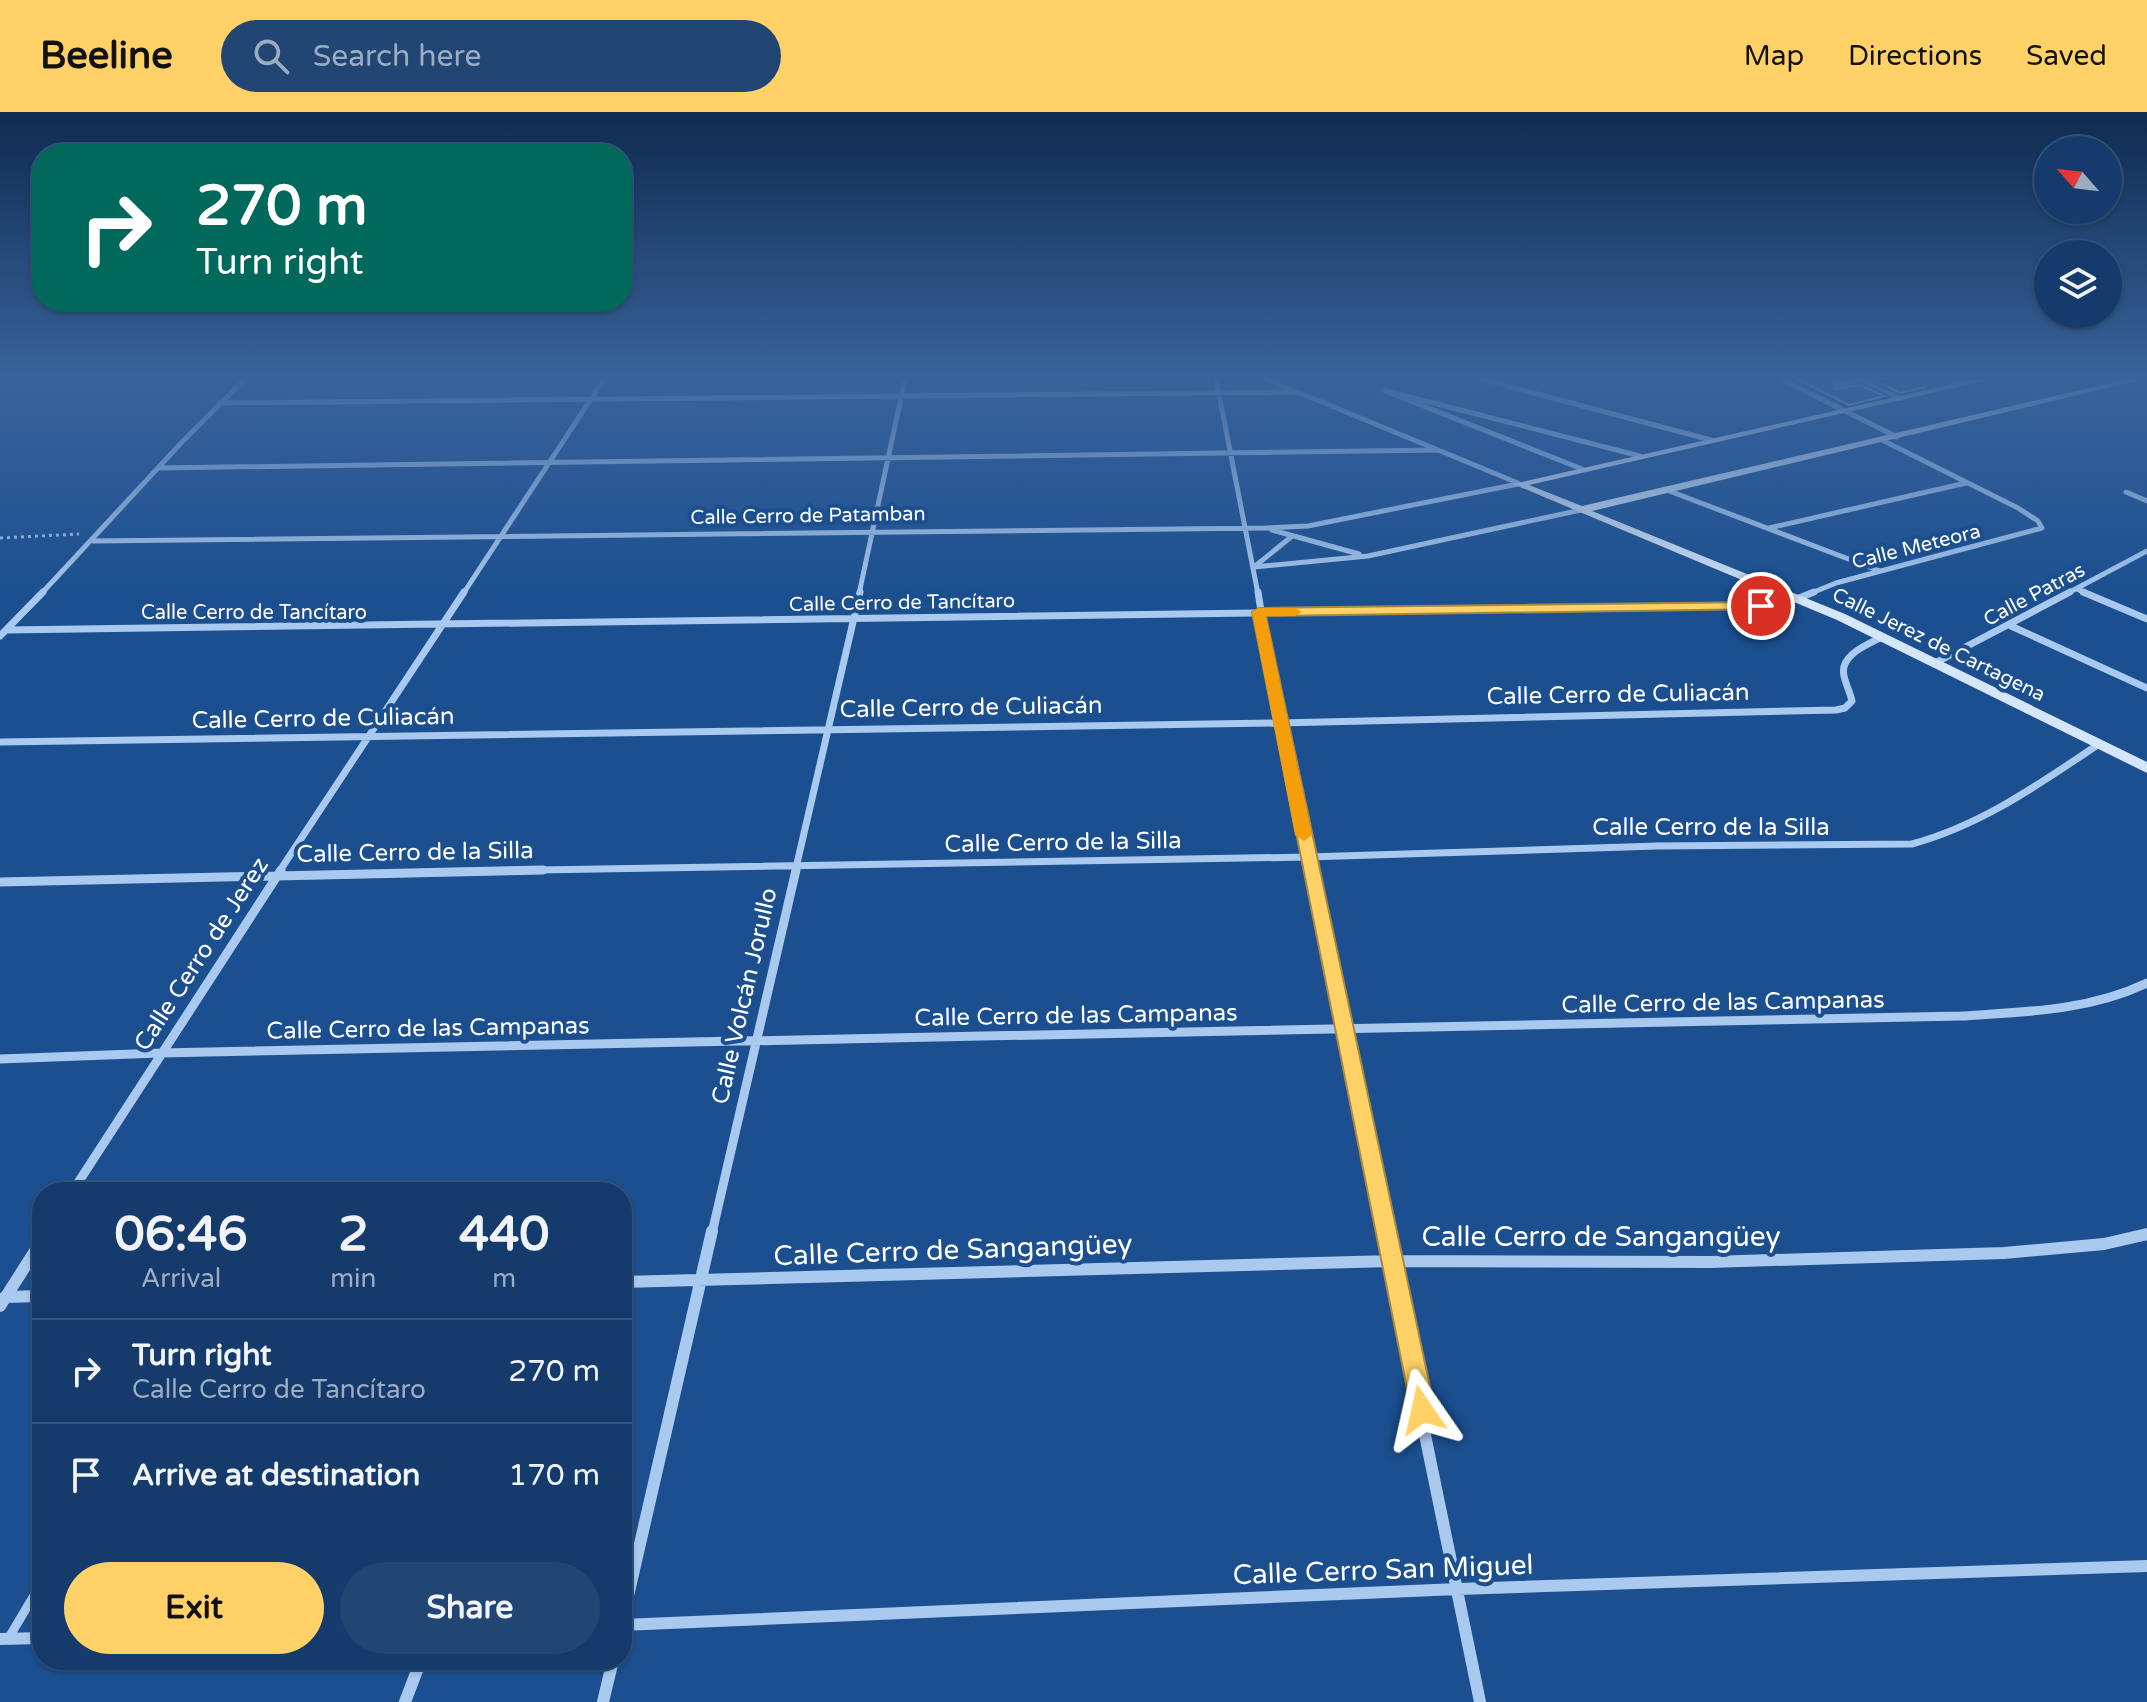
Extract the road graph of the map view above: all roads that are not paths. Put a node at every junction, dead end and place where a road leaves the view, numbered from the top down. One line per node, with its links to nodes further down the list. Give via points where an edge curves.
1 (172, 453): 15 (street)
2 (555, 453): 14 (street, Calle Cerro de Jerez)
3 (890, 453): 13 (street, Calle Volcán Jorullo)
4 (1215, 453): 13 (street)
5 (1229, 453): 23 (street)
6 (1446, 453): 18 (street, Calle Jerez de Cartagena)
7 (1543, 453): 16 (street)
8 (1629, 453): 12 (street)
9 (1652, 453): 12 (street)
10 (1823, 453): 19 (street)
11 (1908, 453): 17 (street)
12 (1640, 456): 16 (street)
13 (889, 458): 14 (street); 26 (street, Calle Volcán Jorullo)
14 (549, 462): 15 (street); 27 (street, Calle Cerro de Jerez)
15 (158, 468): 29 (street)
16 (1582, 469): 18 (street)
17 (1967, 483): 25 (street); 35 (street, Calle Meteora, via 2043,526)
18 (1518, 484): 22 (street, Calle Jerez de Cartagena); 24 (street, Calle Cerro de Patamban, via 1340,520)
19 (1664, 489): 22 (street); 25 (street)
20 (2126, 492): 21 (street)
21 (2147, 501)
22 (1581, 510): 31 (street); 37 (street, Calle Jerez de Cartagena)
23 (1244, 526): 24 (street, Calle Cerro de Patamban); 26 (street, Calle Cerro de Patamban); 34 (street)
24 (1266, 528): 28 (street)
25 (1768, 528): 35 (street)
26 (872, 530): 27 (street, Calle Cerro de Patamban); 39 (street, Calle Volcán Jorullo)
27 (502, 536): 29 (street, Calle Cerro de Patamban); 42 (street, Calle Cerro de Jerez)
28 (1291, 537): 31 (street); 34 (street)
29 (93, 541): 43 (street)
30 (2147, 551): 32 (street, Calle Patras)
31 (1368, 556): 34 (street)
32 (2138, 556): 33 (street); 36 (street, Calle Patras)
33 (2147, 559)
34 (1254, 567): 38 (street)
35 (1881, 571): 37 (street, Calle Meteora)
36 (2077, 589): 40 (street); 41 (street, Calle Patras)
37 (1797, 599): 38 (street, Calle Cerro de Tancítaro, via 1761,606); 45 (street, Calle Jerez de Cartagena)
38 (1259, 612): 39 (street, Calle Cerro de Tancítaro); 48 (street)
39 (854, 618): 42 (street, Calle Cerro de Tancítaro); 49 (street, Calle Volcán Jorullo)
40 (2147, 619)
41 (2011, 626): 46 (street, Calle Patras); 47 (street)
42 (442, 628): 43 (street, Calle Cerro de Tancítaro); 50 (street, Calle Cerro de Jerez)
43 (7, 630): 44 (street)
44 (0, 636)
45 (1882, 637): 46 (street, Calle Jerez de Cartagena); 48 (street, Calle Cerro de Culiacán, via 1844,664 1852,701 1836,710)
46 (1935, 663): 52 (street, Calle Jerez de Cartagena)
47 (2147, 688)
48 (1279, 723): 49 (street, Calle Cerro de Culiacán); 54 (street)
49 (828, 729): 50 (street, Calle Cerro de Culiacán); 55 (street, Calle Volcán Jorullo)
50 (367, 737): 51 (street, Calle Cerro de Culiacán); 56 (street, Calle Cerro de Jerez)
51 (0, 742)
52 (2099, 744): 53 (street, Calle Jerez de Cartagena); 54 (street, Calle Cerro de la Silla, via 1968,827 1912,844)
53 (2147, 768)
54 (1308, 857): 55 (street, Calle Cerro de la Silla); 59 (street)
55 (796, 867): 56 (street, Calle Cerro de la Silla); 60 (street, Calle Volcán Jorullo)
56 (277, 874): 57 (street, Calle Cerro de la Silla); 61 (street, Calle Cerro de Jerez)
57 (0, 882)
58 (2147, 983): 59 (street, Calle Cerro de las Campanas, via 2087,1006 2035,1012)
59 (1343, 1030): 60 (street, Calle Cerro de las Campanas); 66 (street)
60 (757, 1042): 61 (street, Calle Cerro de las Campanas); 67 (street, Calle Volcán Jorullo)
61 (160, 1053): 62 (street, Calle Cerro de las Campanas); 63 (street, Calle Cerro de Jerez)
62 (0, 1059)
63 (78, 1182)
64 (2147, 1234): 66 (street, Calle Cerro de Sangangüey, via 2104,1244 1988,1253 1710,1262)
65 (32, 1255): 70 (street)
66 (1392, 1261): 67 (street, Calle Cerro de Sangangüey); 73 (street)
67 (703, 1280): 68 (street, Calle Cerro de Sangangüey); 72 (street, Calle Volcán Jorullo)
68 (632, 1282)
69 (32, 1297): 70 (street)
70 (2, 1300)
71 (2147, 1566): 73 (street, Calle Cerro San Miguel)
72 (632, 1582)
73 (1458, 1589): 75 (street, Calle Cerro San Miguel); 82 (street)
74 (32, 1597): 77 (lane)
75 (632, 1624)
76 (32, 1638): 77 (street)
77 (4, 1639)
78 (417, 1670): 80 (street)
79 (611, 1670): 81 (street)
80 (405, 1702)
81 (603, 1702)
82 (1480, 1702)

